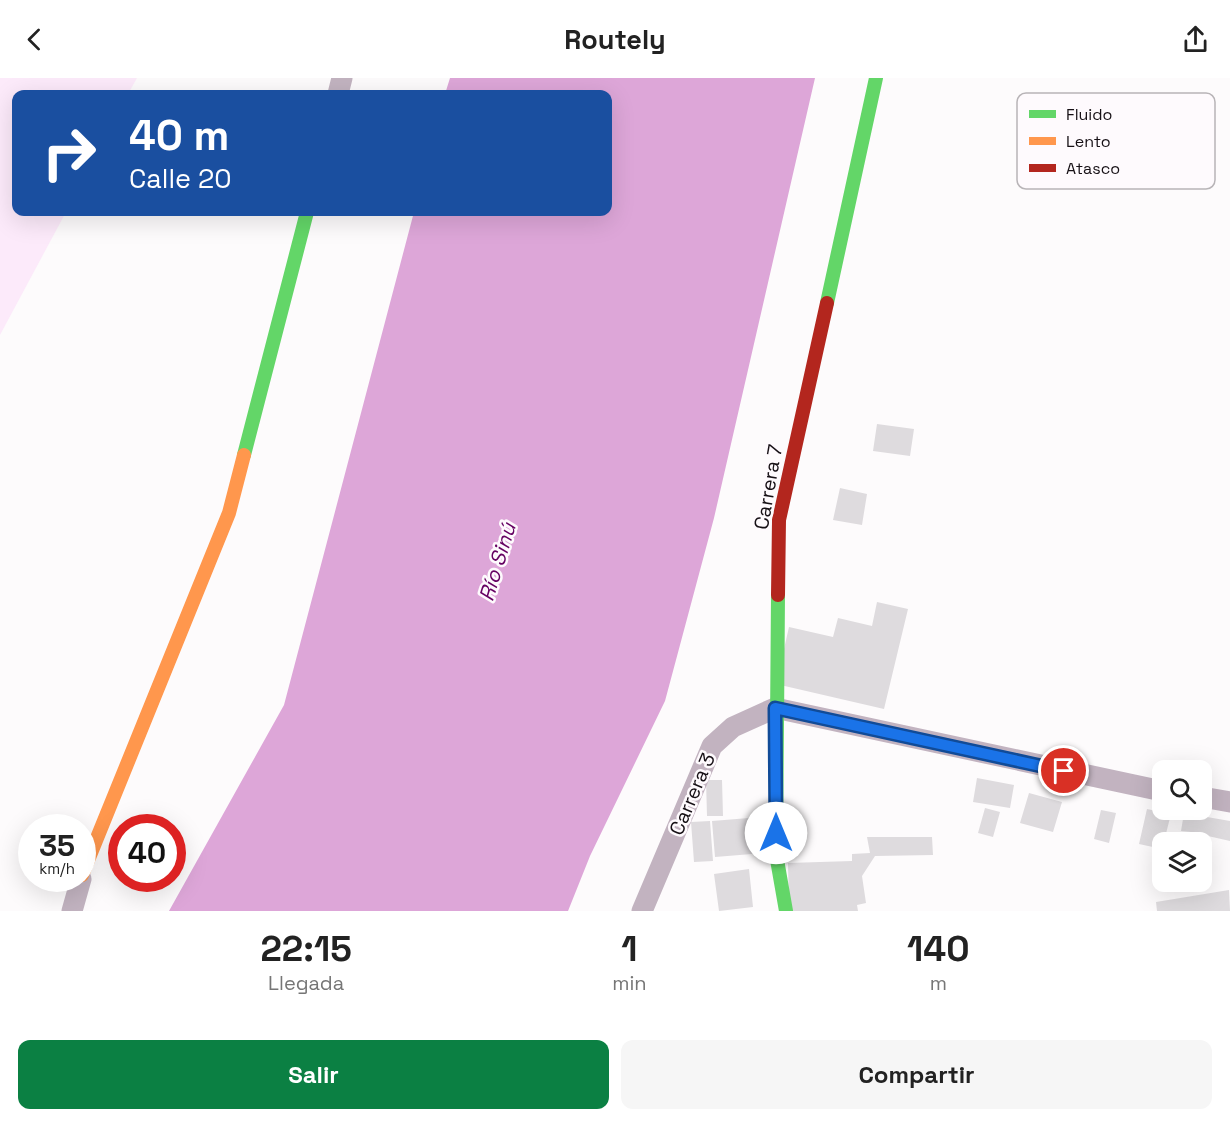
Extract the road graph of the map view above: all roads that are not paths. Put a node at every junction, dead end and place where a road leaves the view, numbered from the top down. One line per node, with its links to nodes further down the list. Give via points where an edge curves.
1 (876, 78): 3 (street, Carrera 7, via 779,520)
2 (306, 216): 7 (street, via 228,513)
3 (775, 708): 4 (street); 10 (street, Carrera 3, via 733,727 712,746); 11 (street, Carrera 7, via 776,854)
4 (1152, 788)
5 (1212, 799): 6 (street)
6 (1230, 802)
7 (96, 839)
8 (77, 892): 9 (street)
9 (72, 911)
10 (642, 911)
11 (786, 911)

